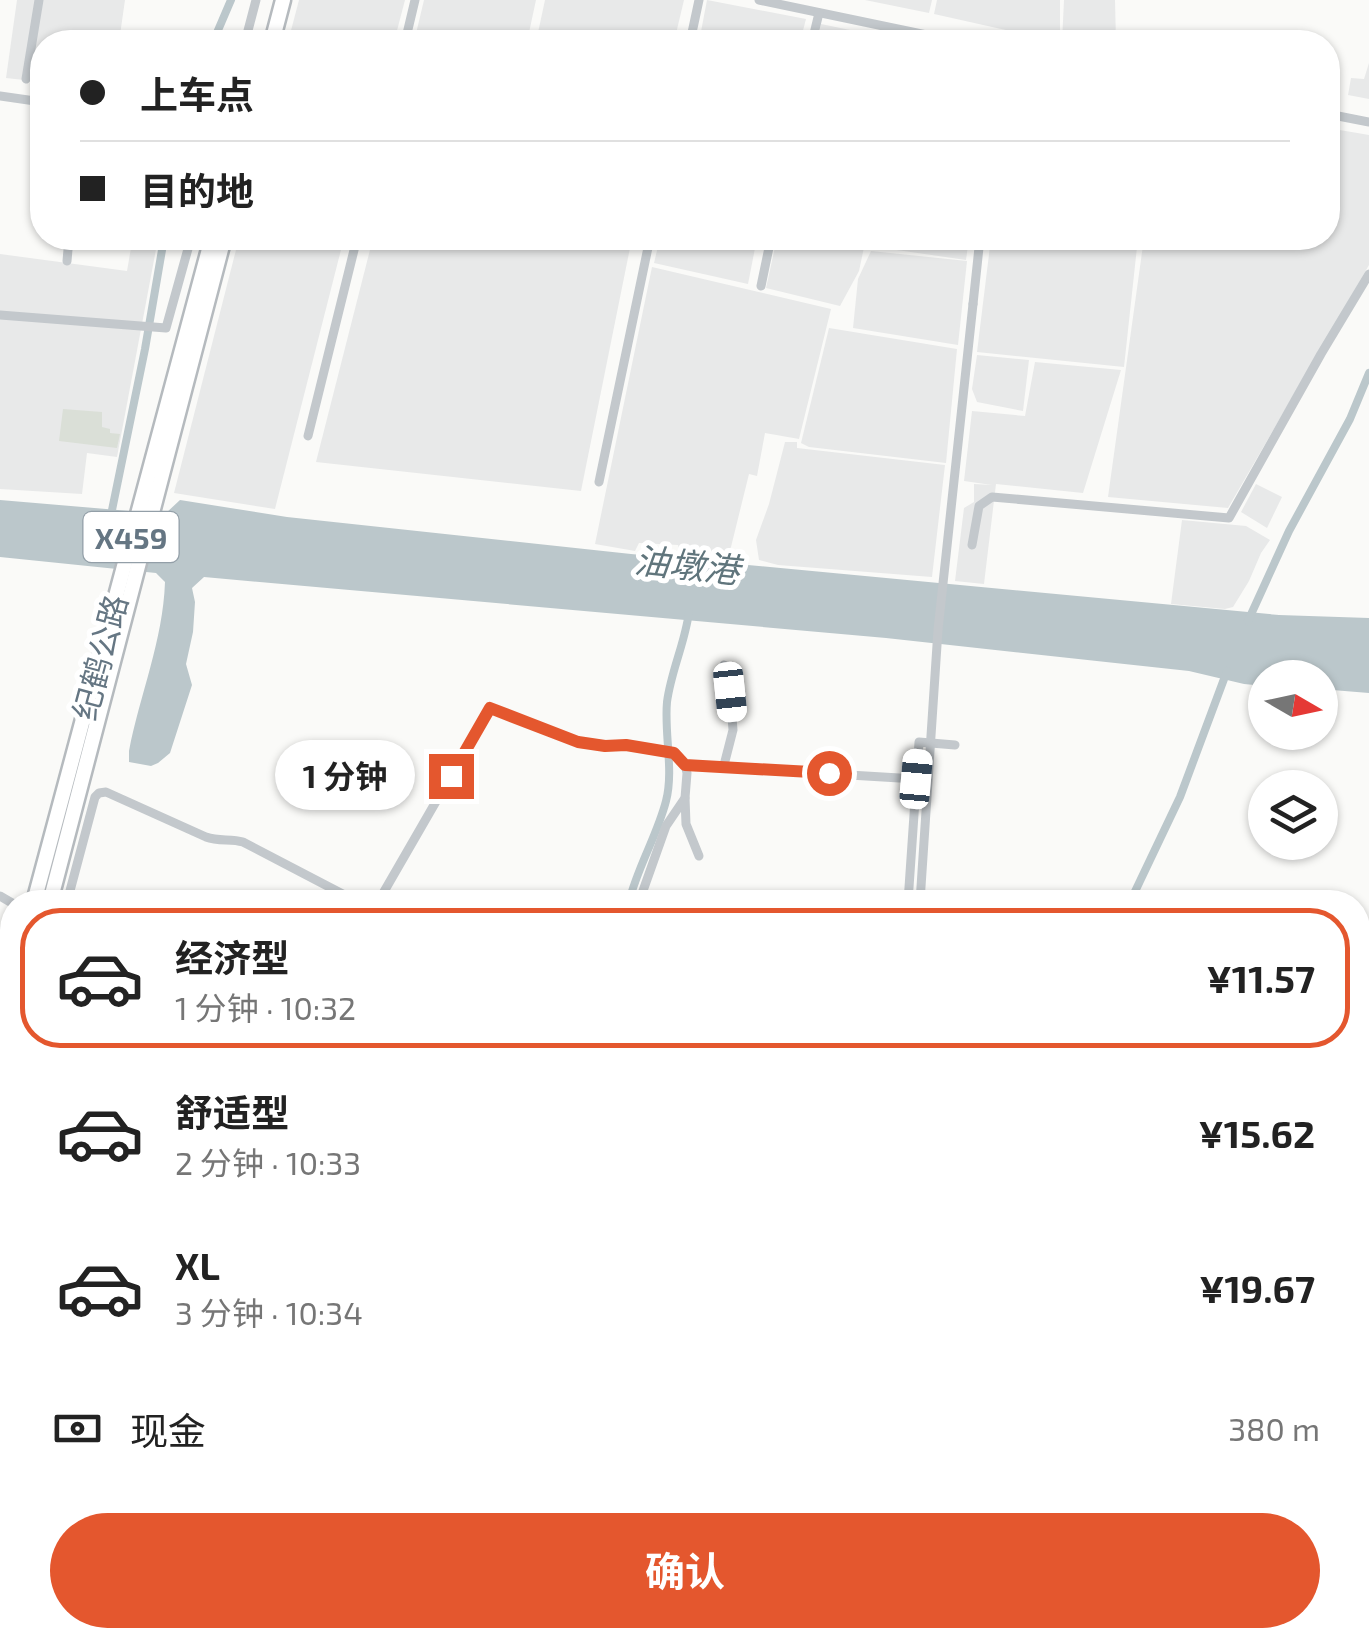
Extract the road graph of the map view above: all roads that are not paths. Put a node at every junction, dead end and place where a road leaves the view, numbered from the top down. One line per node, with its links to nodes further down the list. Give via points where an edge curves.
1 (39, 0): 9 (street)
2 (256, 0): 10 (street)
3 (274, 0): 11 (main road)
4 (284, 0): 12 (main road)
5 (416, 0): 13 (street)
6 (699, 0): 14 (street)
7 (759, 0): 8 (street)
8 (819, 12): 15 (street); 16 (street)
9 (34, 30)
10 (249, 30)
11 (266, 30)
12 (275, 30)
13 (408, 30)
14 (693, 30)
15 (815, 30)
16 (904, 30)
17 (30, 55): 18 (street)
18 (26, 79)
19 (0, 96): 20 (street)
20 (30, 100)
21 (1340, 116): 22 (street)
22 (1369, 122)
23 (67, 250): 31 (street)
24 (189, 250): 35 (street, via 166,328)
25 (211, 250): 34 (main road, 纪鹤公路 / X459)
26 (220, 250): 34 (main road, 纪鹤公路 / X459)
27 (354, 250): 36 (street)
28 (647, 250): 37 (street)
29 (768, 250): 33 (street)
30 (979, 250): 54 (street, bridge, via 938,630)
31 (66, 261)
32 (1369, 274): 38 (street, via 1229,518 992,496 979,506)
33 (761, 286)
34 (206, 287): 44 (main road, 纪鹤公路 / X459)
35 (0, 315)
36 (308, 436)
37 (599, 482)
38 (972, 544)
39 (724, 665): 42 (street, via 733,730)
40 (955, 745): 43 (street, via 919,742)
41 (685, 765): 42 (street); 45 (street); 51 (street, via 674,753 578,742 490,708)
42 (720, 766): 43 (street)
43 (916, 779): 53 (street)
44 (71, 790): 47 (main road, 纪鹤公路 / X459); 48 (main road, 纪鹤公路 / X459)
45 (684, 798): 46 (street); 52 (street, via 666,826)
46 (699, 856)
47 (38, 890)
48 (52, 890)
49 (70, 890): 50 (street, via 95,797 106,792 218,842 243,842)
50 (335, 890)
51 (385, 890)
52 (643, 890)
53 (909, 890)
54 (921, 890)

